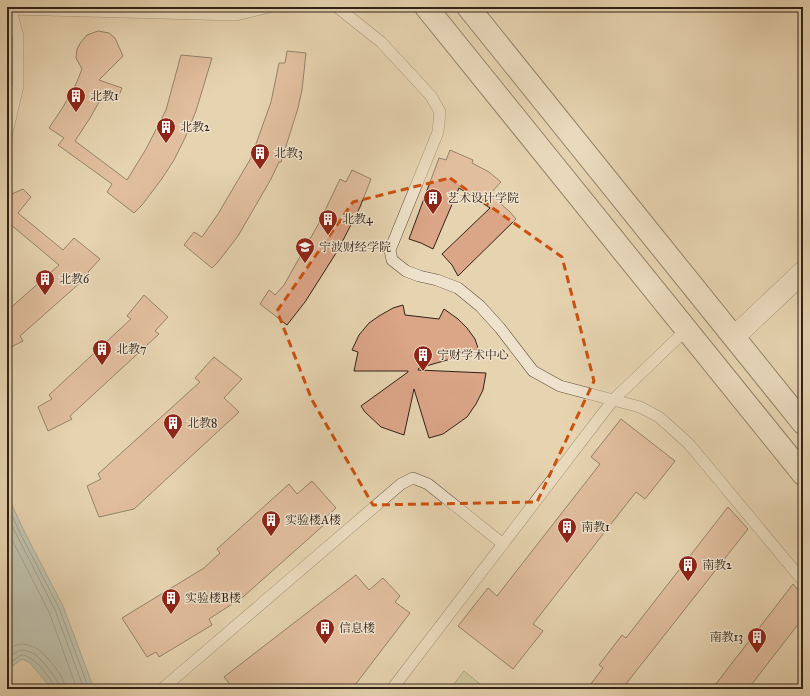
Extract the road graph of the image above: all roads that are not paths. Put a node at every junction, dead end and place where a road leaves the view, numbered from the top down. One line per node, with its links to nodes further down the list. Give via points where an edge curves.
1 (269, 7): 5 (lane, via 236,16)
2 (337, 7): 10 (lane, via 381,42 431,96 440,112 438,132 390,250 392,260 406,271 458,288 480,306 500,328 533,371 560,386)
3 (426, 7): 8 (main road)
4 (468, 7): 9 (main road)
5 (10, 8): 6 (lane, via 18,36 18,86)
6 (7, 133)
7 (803, 272): 9 (street)
8 (686, 330): 10 (lane); 12 (main road)
9 (734, 337): 11 (main road)
10 (614, 400): 13 (lane); 14 (lane, via 640,407 658,417 689,444)
11 (803, 423)
12 (803, 474)
13 (503, 544): 15 (lane, via 428,484 413,478 401,484); 16 (lane)
14 (803, 581)
15 (162, 689)
16 (392, 689)

